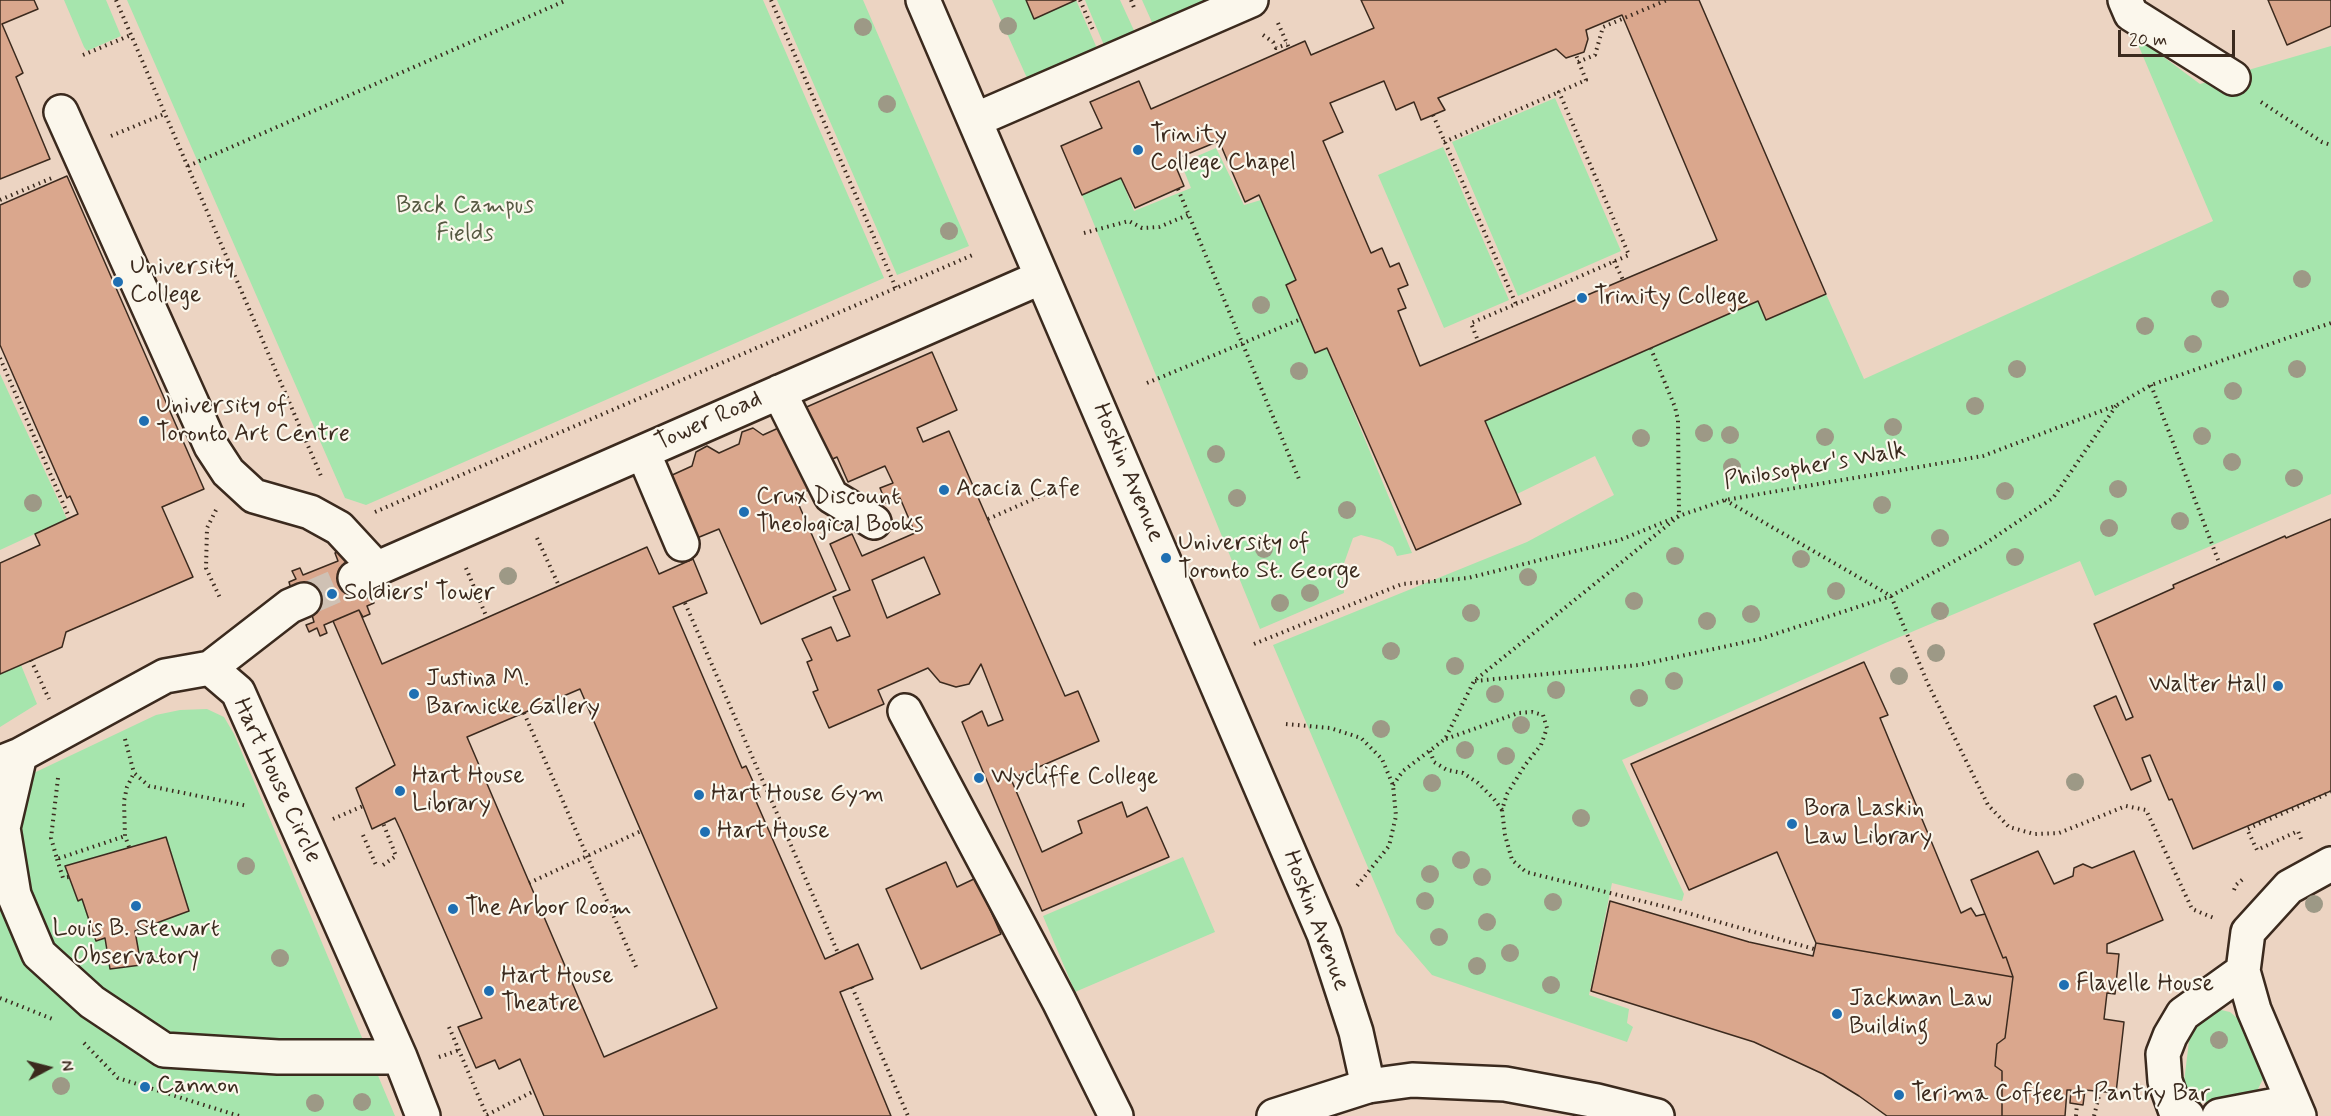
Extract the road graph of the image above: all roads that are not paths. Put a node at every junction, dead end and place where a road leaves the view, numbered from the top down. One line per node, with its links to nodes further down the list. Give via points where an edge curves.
1 (923, 0): 6 (street, Hoskin Avenue)
2 (1251, 0): 6 (street)
3 (2125, 0): 4 (street, via 2131,14)
4 (2233, 78)
5 (61, 112): 9 (street, Tower Road, via 211,446 228,472 255,496 310,512 339,528 366,573)
6 (975, 120): 7 (street, Hoskin Avenue)
7 (1042, 277): 8 (street, Tower Road); 19 (street, Hoskin Avenue, via 1324,934 1356,1032)
8 (779, 392): 9 (street, Tower Road); 10 (street, via 831,496)
9 (643, 452): 11 (street)
10 (874, 522)
11 (682, 544)
12 (304, 600): 13 (street, via 290,606)
13 (210, 668): 15 (street, via 165,676); 18 (street, Hart House Circle, via 238,692)
14 (905, 711): 22 (street)
15 (10, 759): 18 (street, via 3,828 14,895 39,954 92,1002 164,1050 278,1057)
16 (2331, 864): 17 (street, via 2289,886 2248,932)
17 (2243, 971): 20 (street, via 2254,1011); 25 (street, via 2183,1014 2163,1054 2165,1081 2175,1108)
18 (400, 1057): 21 (street, Hart House Circle)
19 (1368, 1086): 23 (street); 24 (street, via 1412,1080 1505,1084)
20 (2295, 1109): 26 (street)
21 (423, 1116)
22 (1116, 1116)
23 (1274, 1116)
24 (1657, 1116)
25 (2187, 1116)
26 (2219, 1116)

